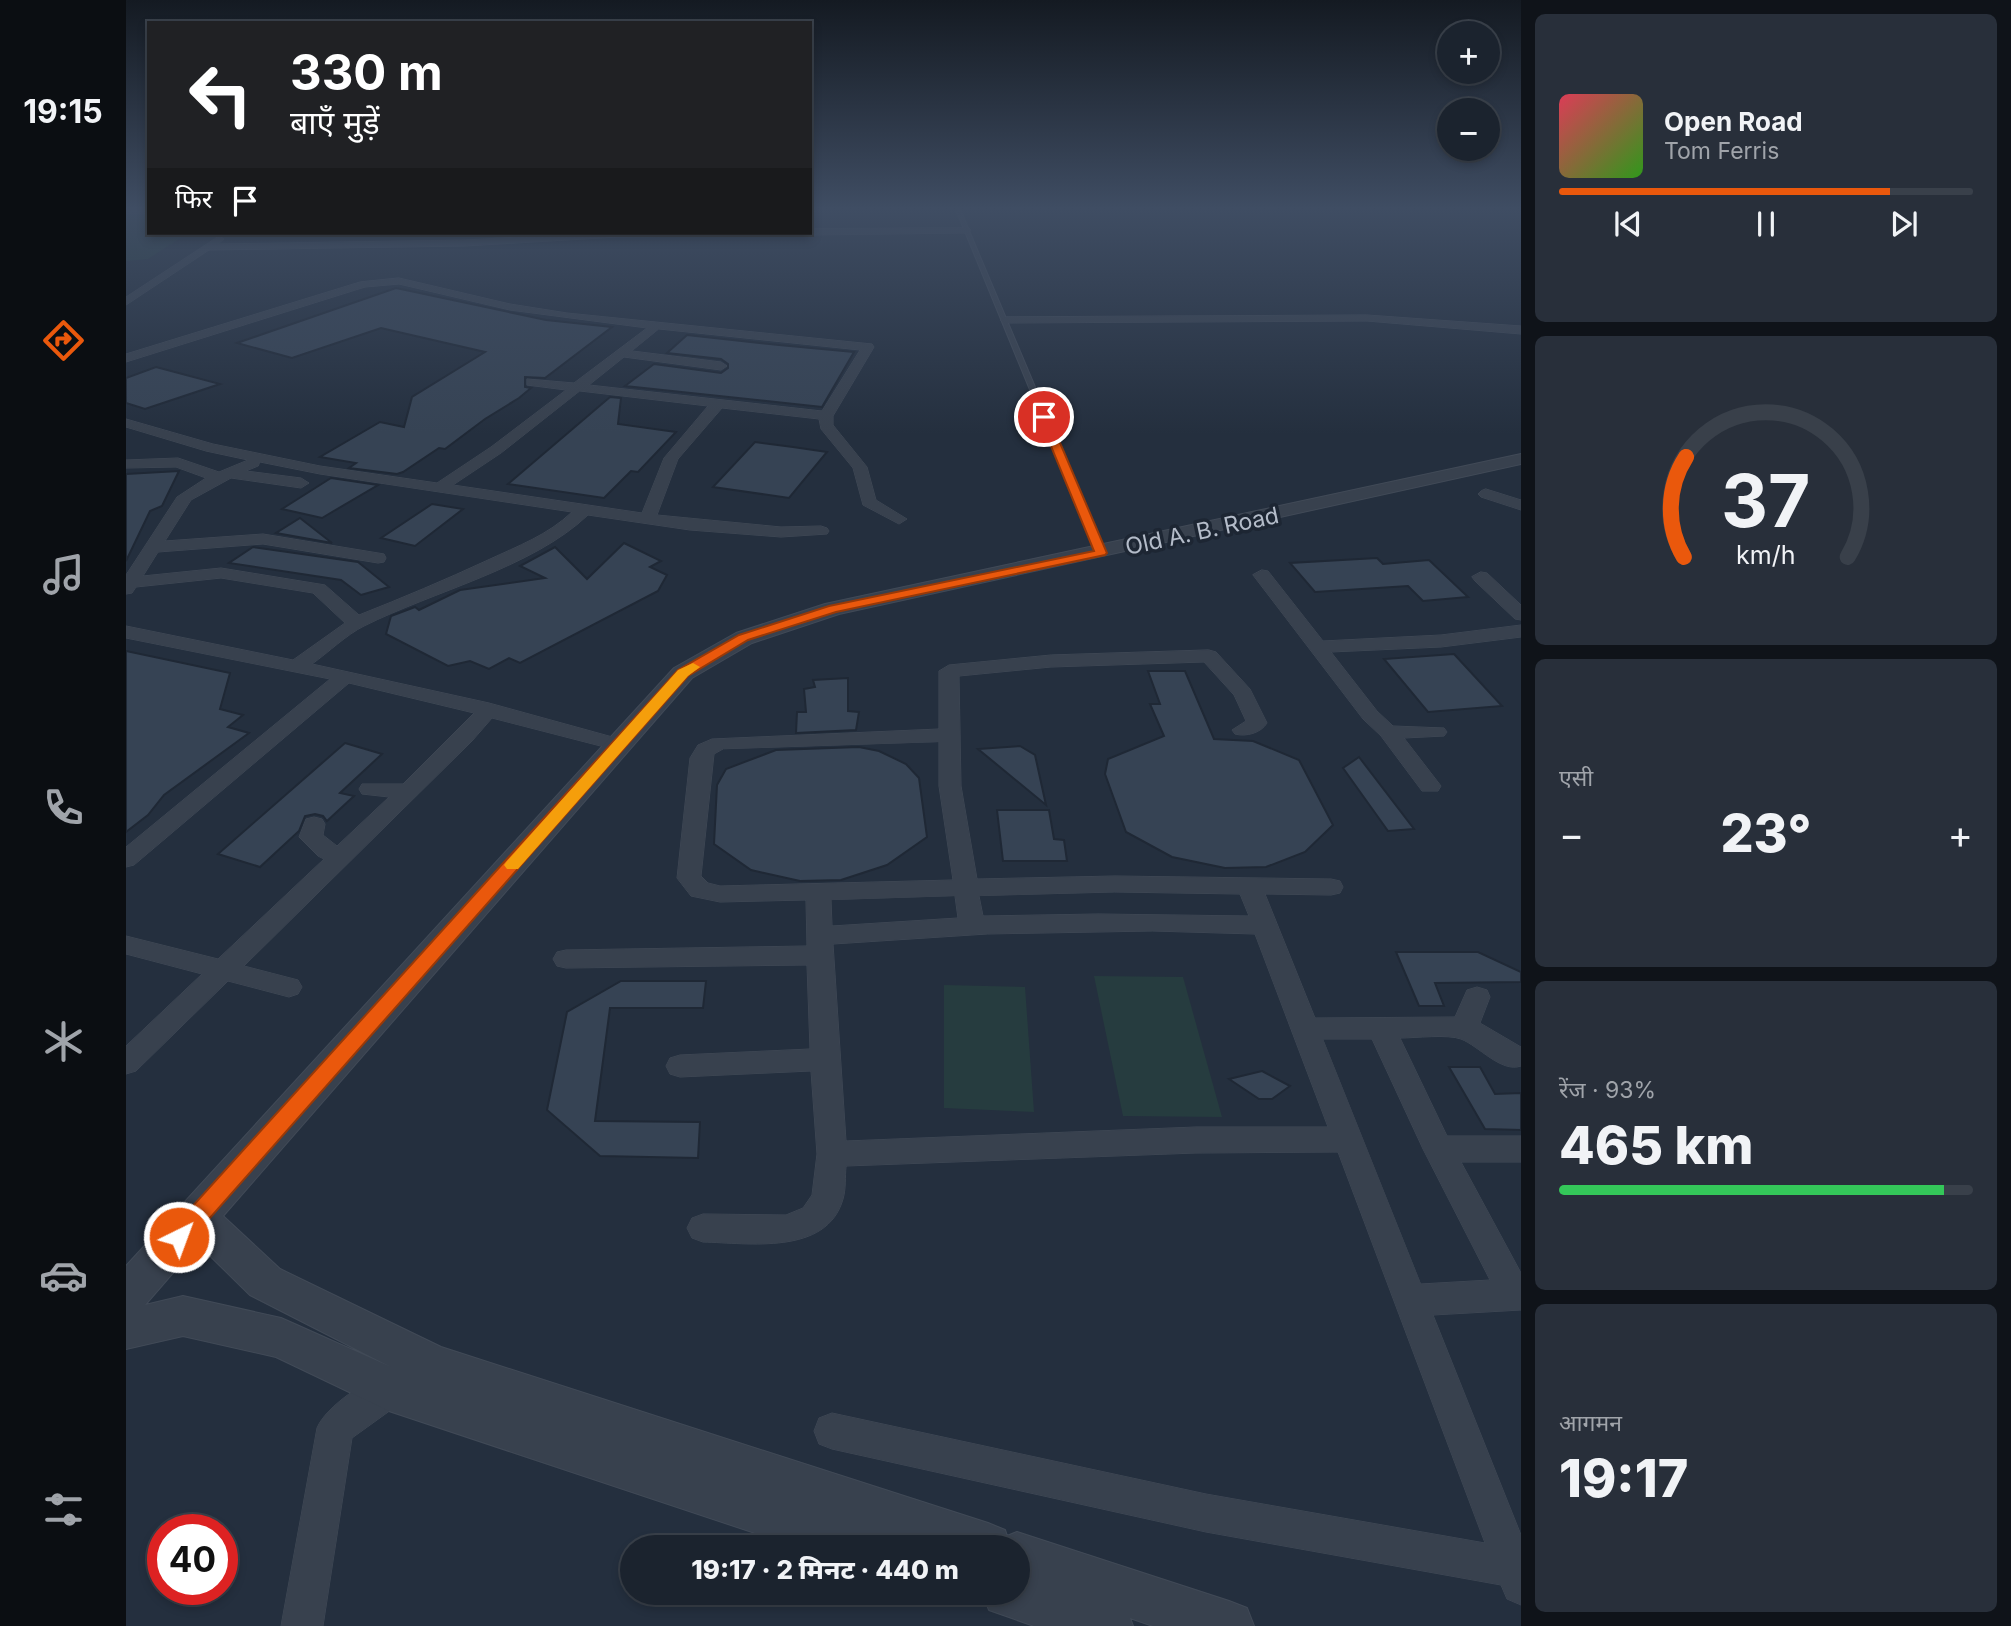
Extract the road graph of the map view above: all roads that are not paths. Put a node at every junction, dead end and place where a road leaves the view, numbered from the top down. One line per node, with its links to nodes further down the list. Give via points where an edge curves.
1 (155, 283): 5 (street)
2 (370, 283): 7 (street)
3 (400, 283): 8 (street, via 510,307)
4 (990, 283): 6 (lane)
5 (126, 302)
6 (1006, 320): 10 (street, via 1367,318); 32 (lane)
7 (239, 322): 9 (street); 12 (street)
8 (655, 327): 11 (street); 17 (street, via 868,347)
9 (268, 328)
10 (1521, 330)
11 (622, 353): 13 (street); 15 (street)
12 (126, 358)
13 (721, 366)
14 (532, 382): 15 (street)
15 (575, 388): 16 (street); 24 (street)
16 (717, 405): 17 (street); 29 (street, via 671,458)
17 (826, 416): 28 (street, via 827,426 860,467 869,502)
18 (126, 423): 24 (street, via 260,459)
19 (1521, 459): 32 (street, Old A. B. Road)
20 (253, 463): 22 (street)
21 (126, 464): 22 (street, via 177,462)
22 (226, 476): 23 (street); 31 (street, via 185,497)
23 (301, 483)
24 (439, 488): 27 (street)
25 (1486, 494): 26 (street)
26 (1521, 505)
27 (583, 511): 29 (street); 38 (street, via 543,541)
28 (899, 519)
29 (647, 520): 30 (street, via 781,532)
30 (821, 531)
31 (154, 547): 33 (street, via 263,539); 36 (street)
32 (1101, 553): 49 (street, Old A. B. Road, via 834,609 744,638 683,673)
33 (377, 558)
34 (1262, 575): 41 (street)
35 (1481, 577): 37 (street)
36 (128, 586): 38 (street, via 221,573 319,589)
37 (1521, 615)
38 (356, 623): 42 (street)
39 (1521, 631): 41 (street)
40 (126, 632): 42 (street)
41 (1318, 647): 47 (street)
42 (297, 666): 43 (street)
43 (346, 676): 44 (street); 55 (street)
44 (489, 709): 49 (street); 52 (street)
45 (1242, 730): 48 (street, via 1257,723 1243,693 1209,656 1051,661 949,671)
46 (1437, 732): 47 (street)
47 (1388, 733): 50 (street)
48 (950, 735): 56 (street, via 950,786); 59 (street, via 719,743 706,750 701,758 689,878 700,890 720,894)
49 (620, 744): 79 (street, Old A. B. Road)
50 (1430, 786)
51 (370, 789): 52 (street)
52 (409, 791): 54 (street)
53 (314, 824): 54 (street, via 311,837)
54 (342, 856): 65 (street)
55 (126, 859)
56 (966, 887): 57 (street); 59 (street); 61 (street)
57 (1250, 887): 58 (street); 60 (street)
58 (1331, 887)
59 (818, 892): 63 (street)
60 (1263, 925): 61 (street); 70 (street)
61 (972, 926): 63 (street, via 897,929)
62 (126, 945): 65 (street)
63 (821, 946): 64 (street); 72 (street)
64 (566, 959)
65 (223, 970): 66 (street); 73 (street)
66 (289, 987)
67 (1477, 997): 68 (street)
68 (1464, 1027): 69 (street); 71 (street)
69 (1381, 1028): 70 (street); 76 (street)
70 (1304, 1029): 75 (street)
71 (1516, 1057)
72 (825, 1059): 74 (street); 78 (street)
73 (126, 1063)
74 (680, 1066)
75 (1348, 1139): 78 (street); 83 (street)
76 (1438, 1149): 77 (street); 81 (street)
77 (1521, 1149)
78 (832, 1154): 80 (street, via 827,1199 814,1218 786,1229)
79 (197, 1217): 82 (street, Old A. B. Road); 88 (street, via 265,1282 433,1366)
80 (703, 1228)
81 (1518, 1294): 83 (street)
82 (126, 1296)
83 (1411, 1300): 90 (street)
84 (126, 1329): 85 (street, via 183,1316 281,1338)
85 (389, 1389): 87 (street); 92 (street, via 335,1428)
86 (832, 1431): 90 (street, via 1163,1506 1342,1540 1449,1554)
87 (833, 1535)
88 (951, 1535)
89 (1030, 1560): 94 (street)
90 (1519, 1573)
91 (1030, 1600): 93 (street)
92 (302, 1626)
93 (1108, 1626)
94 (1229, 1626)

